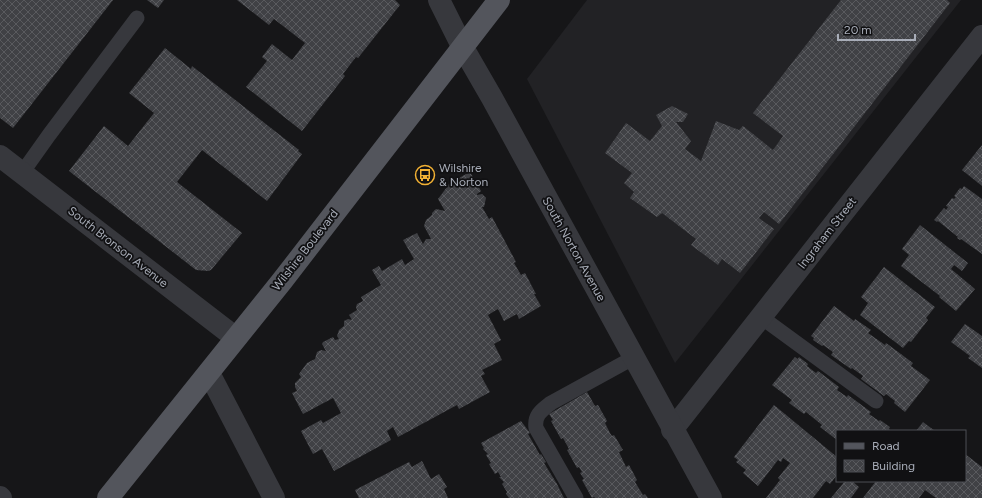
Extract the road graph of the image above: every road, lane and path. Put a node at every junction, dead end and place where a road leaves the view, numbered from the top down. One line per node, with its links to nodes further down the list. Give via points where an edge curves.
1 (439, 0): 5 (street, South Norton Avenue)
2 (499, 0): 5 (main road, Wilshire Boulevard)
3 (137, 18): 7 (lane)
4 (982, 36): 8 (street, Ingraham Street)
5 (462, 46): 9 (main road, Wilshire Boulevard); 10 (street, South Norton Avenue)
6 (0, 156): 7 (street, South Bronson Avenue)
7 (22, 173): 9 (street, South Bronson Avenue)
8 (761, 317): 12 (lane); 13 (street, Ingraham Street)
9 (236, 338): 11 (main road, Wilshire Boulevard)
10 (633, 358): 13 (street, South Norton Avenue); 16 (lane, via 551,403 542,410 535,421 536,428)
11 (209, 373): 14 (main road, Wilshire Boulevard); 15 (street)
12 (876, 401)
13 (672, 430): 17 (street, South Norton Avenue)
14 (108, 498)
15 (274, 498)
16 (576, 498)
17 (711, 498)

